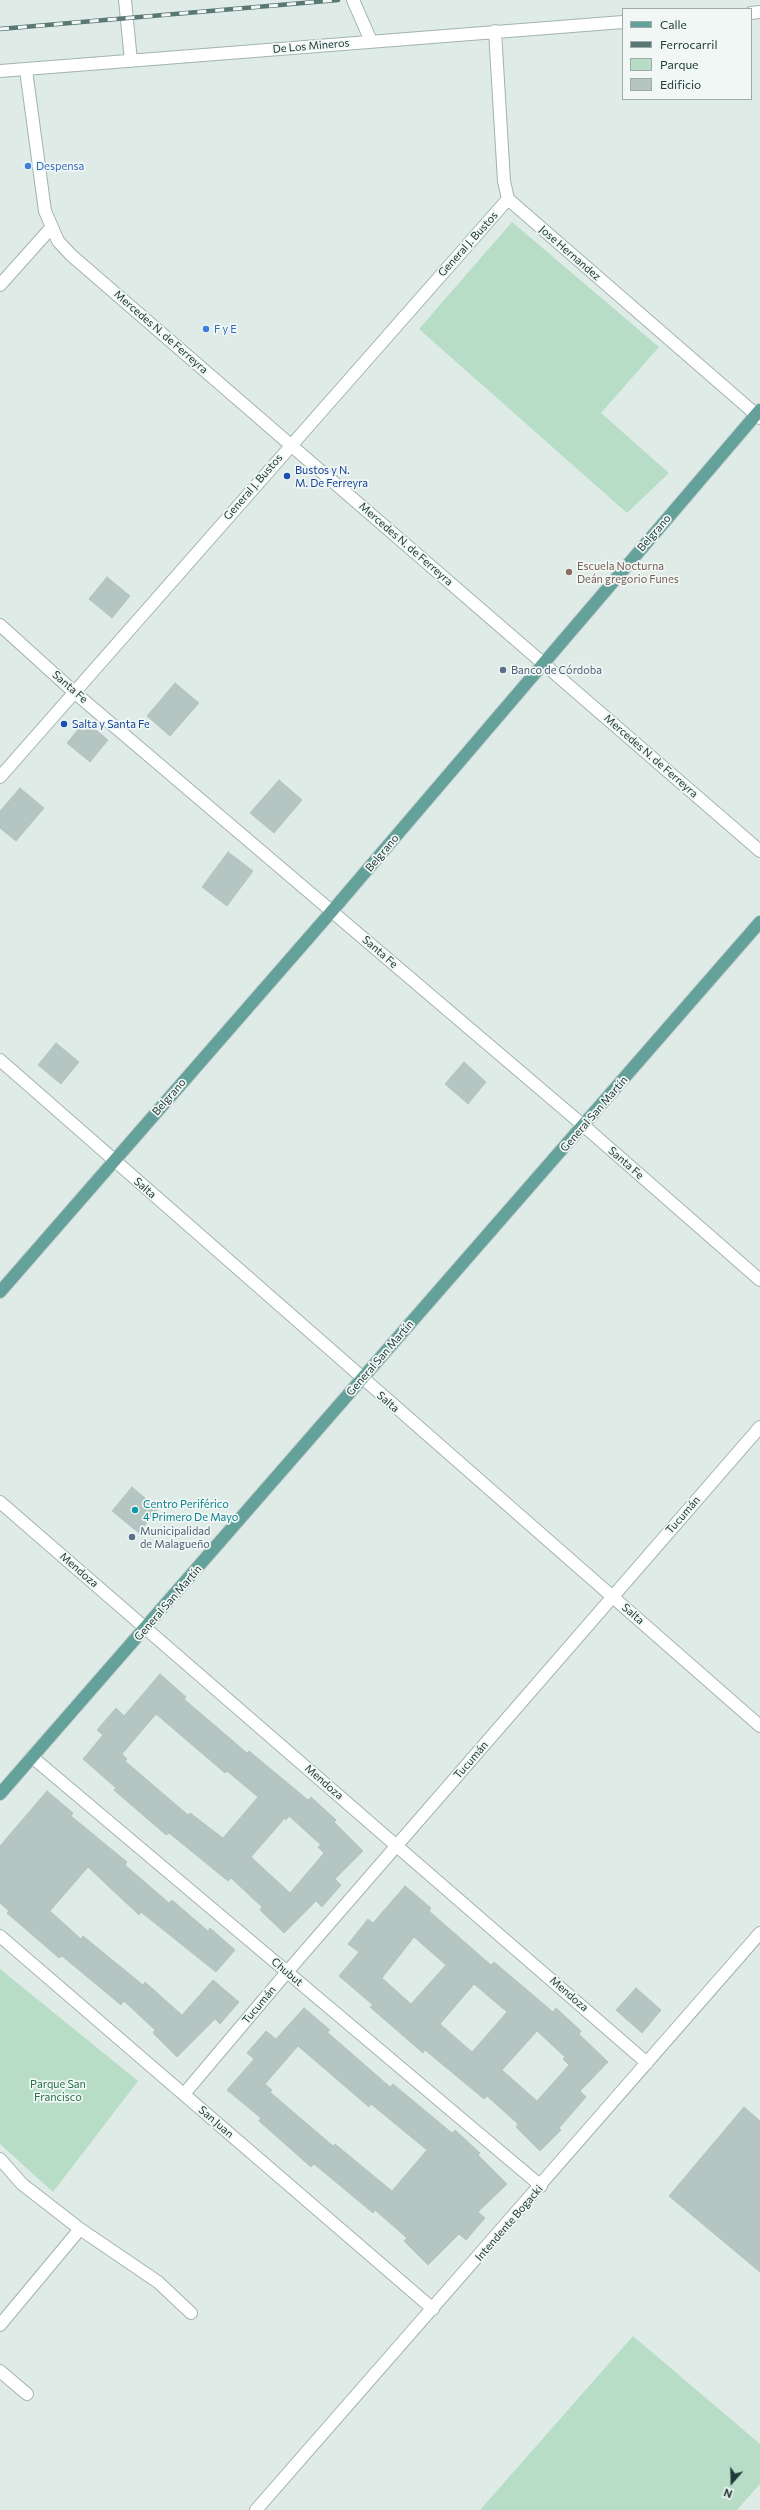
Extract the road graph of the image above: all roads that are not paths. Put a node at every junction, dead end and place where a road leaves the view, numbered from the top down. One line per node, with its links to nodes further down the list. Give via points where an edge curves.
1 (125, 0): 6 (street)
2 (352, 0): 5 (street)
3 (622, 22): 4 (street, De Los Mineros)
4 (495, 31): 5 (street, De Los Mineros); 9 (street, via 504,181)
5 (371, 42): 6 (street, De Los Mineros)
6 (131, 61): 7 (street, De Los Mineros)
7 (26, 70): 8 (street, De Los Mineros); 10 (street, Mercedes N. de Ferreyra, via 45,211)
8 (0, 71)
9 (508, 199): 12 (street, Jose Hernandez); 13 (street, General J. Bustos)
10 (51, 228): 11 (street); 13 (street, Mercedes N. de Ferreyra, via 58,241 71,255)
11 (0, 285)
12 (759, 414): 15 (main road, Belgrano)
13 (291, 444): 15 (street, Mercedes N. de Ferreyra); 16 (street, General J. Bustos)
14 (0, 625): 16 (street, Santa Fe)
15 (543, 663): 18 (street, Mercedes N. de Ferreyra); 19 (main road, Belgrano)
16 (74, 692): 17 (street, General J. Bustos); 19 (street, Santa Fe)
17 (0, 777)
18 (760, 851)
19 (332, 911): 22 (street, Santa Fe); 23 (main road, Belgrano)
20 (760, 922): 22 (main road, General San Martín)
21 (0, 1060): 23 (street, Salta)
22 (584, 1126): 24 (street, Santa Fe); 26 (main road, General San Martín)
23 (114, 1161): 25 (main road, Belgrano); 26 (street, Salta)
24 (760, 1280)
25 (0, 1292)
26 (362, 1379): 29 (street, Salta); 30 (main road, General San Martín)
27 (760, 1427): 29 (street, Tucumán)
28 (0, 1502): 30 (street, Mendoza)
29 (613, 1596): 31 (street, Salta); 34 (street, Tucumán)
30 (146, 1628): 32 (main road, General San Martín); 34 (street, Mendoza)
31 (760, 1726)
32 (32, 1757): 33 (main road, General San Martín); 37 (street, Chubut)
33 (0, 1794)
34 (398, 1845): 37 (street, Tucumán); 38 (street, Mendoza)
35 (760, 1933): 38 (street, Intendente Bogacki)
36 (0, 1936): 39 (street, San Juan)
37 (287, 1972): 39 (street, Tucumán); 41 (street, Chubut)
38 (647, 2063): 41 (street, Intendente Bogacki)
39 (184, 2094): 43 (street, San Juan)
40 (0, 2159): 42 (street, via 22,2184)
41 (541, 2186): 43 (street, Intendente Bogacki)
42 (80, 2229): 44 (street, via 158,2282); 45 (street)
43 (433, 2309): 48 (street, Intendente Bogacki)
44 (192, 2313)
45 (0, 2325)
46 (0, 2371): 47 (street)
47 (27, 2394)
48 (256, 2510)

